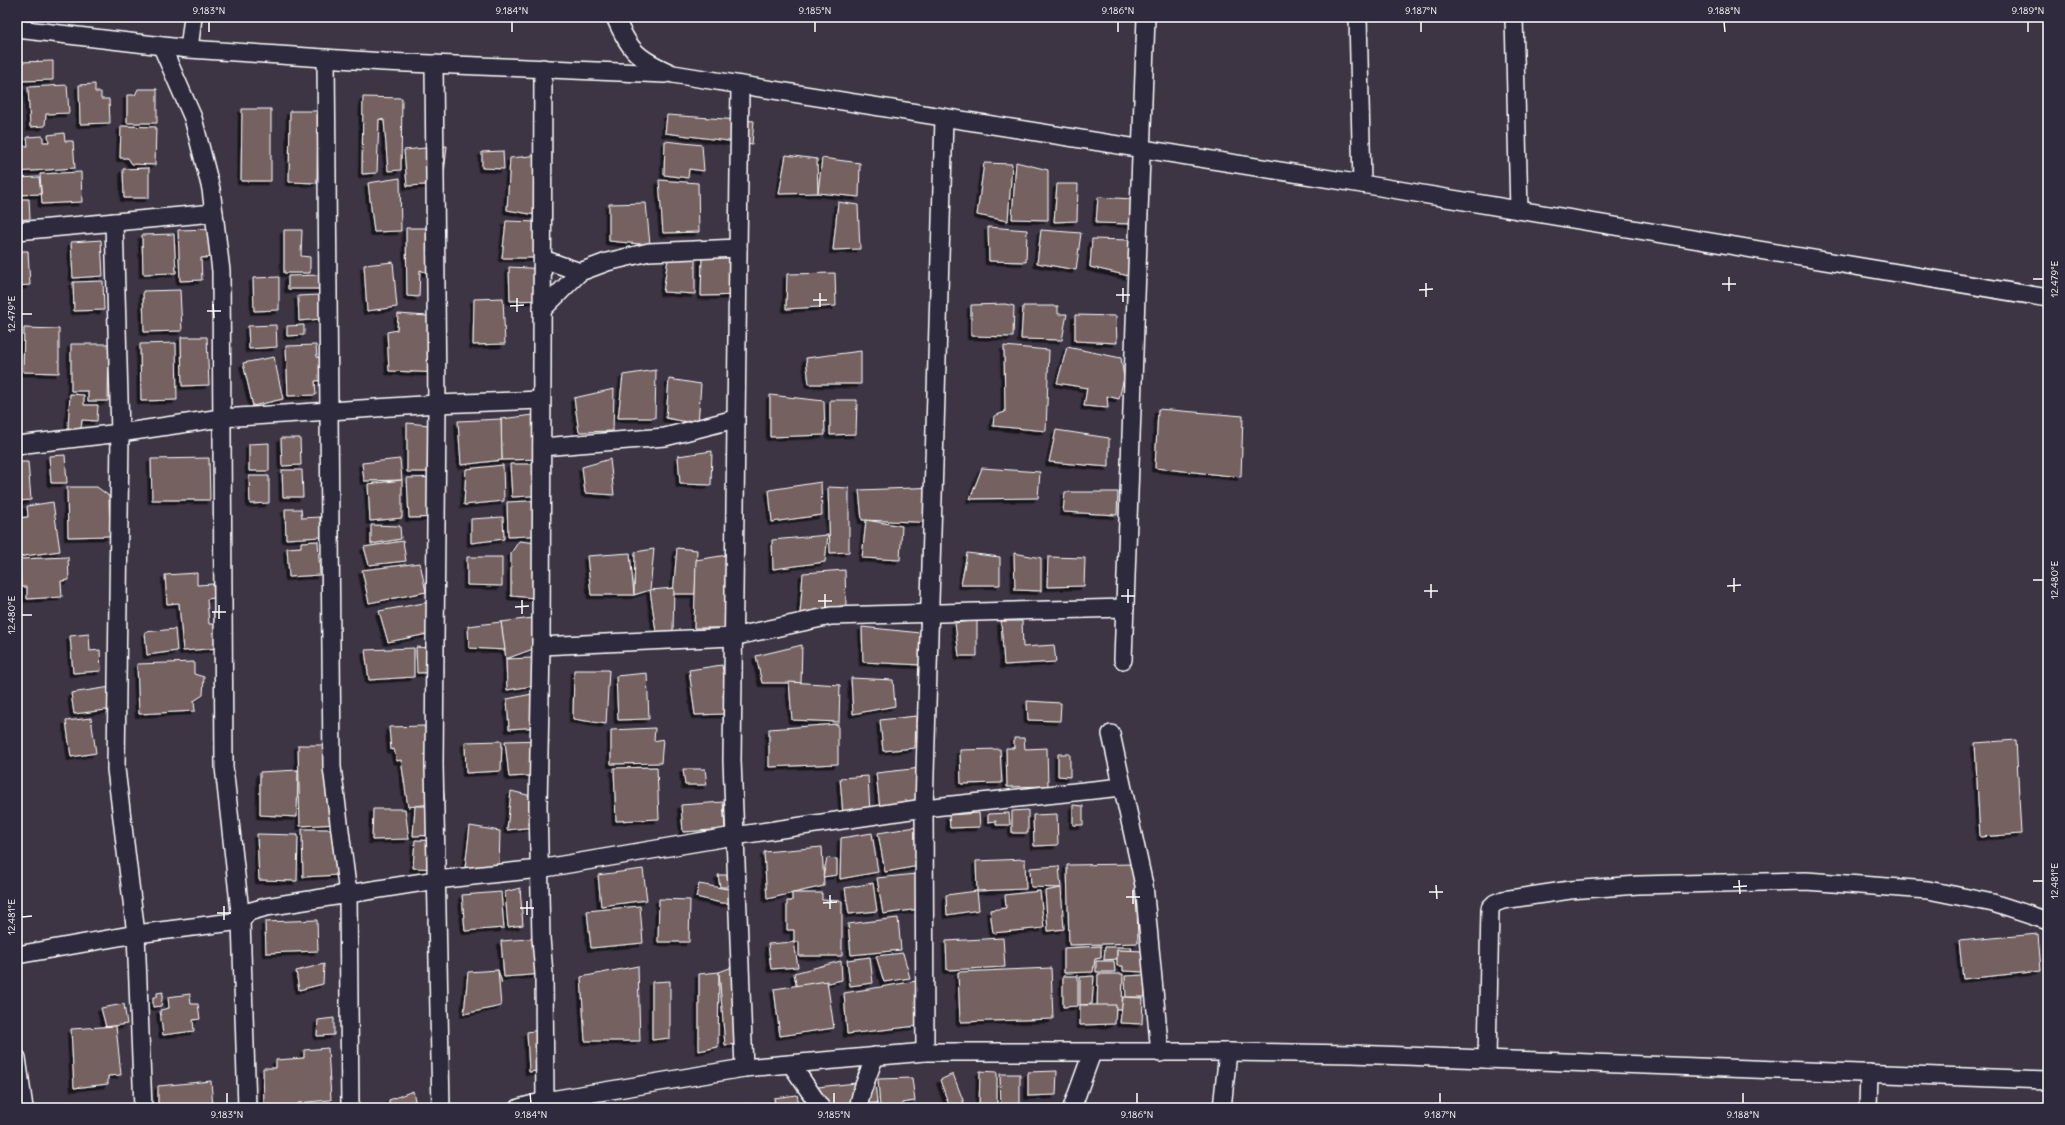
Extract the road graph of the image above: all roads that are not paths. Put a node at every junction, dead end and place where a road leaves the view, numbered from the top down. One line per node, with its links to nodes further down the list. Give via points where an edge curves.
1 (193, 17): 9 (street)
2 (615, 17): 13 (street, via 625,40 640,58)
3 (1146, 17): 16 (street)
4 (1358, 17): 17 (street)
5 (1514, 17): 18 (street)
6 (45, 25): 7 (street); 8 (street)
7 (17, 29)
8 (162, 47): 9 (street); 19 (street, via 193,118 212,189)
9 (189, 49): 10 (street)
10 (326, 58): 11 (street); 29 (street)
11 (434, 64): 12 (street); 28 (street)
12 (543, 68): 13 (street); 23 (street)
13 (673, 74): 14 (street)
14 (740, 86): 15 (street); 22 (street)
15 (944, 118): 16 (street); 36 (street)
16 (1142, 149): 17 (street); 35 (street)
17 (1362, 184): 18 (street)
18 (1519, 210): 25 (street)
19 (214, 213): 20 (street); 30 (street, via 221,271)
20 (114, 222): 21 (street); 32 (street)
21 (17, 231)
22 (738, 248): 24 (street, via 649,252 607,262); 31 (street)
23 (543, 258): 24 (street); 26 (street)
24 (580, 272): 26 (street)
25 (2048, 298)
26 (542, 310): 27 (street)
27 (541, 400): 28 (street); 34 (street)
28 (437, 404): 29 (street); 45 (street, via 434,757)
29 (329, 412): 30 (street); 46 (street, via 332,767)
30 (221, 418): 32 (street); 47 (street, via 224,767)
31 (735, 419): 34 (street, via 665,438); 37 (street)
32 (120, 433): 33 (street); 49 (street, via 116,769)
33 (17, 445)
34 (542, 447): 38 (street)
35 (1125, 608): 36 (street); 39 (street)
36 (929, 613): 37 (street, via 831,616); 42 (street)
37 (732, 637): 38 (street); 43 (street)
38 (541, 646): 44 (street)
39 (1124, 660)
40 (1111, 734): 41 (street)
41 (1122, 787): 42 (street); 54 (street, via 1144,885)
42 (924, 808): 43 (street); 51 (street)
43 (734, 836): 44 (street); 59 (street)
44 (539, 869): 45 (street); 62 (street, via 544,974)
45 (436, 880): 46 (street); 67 (street)
46 (348, 894): 47 (street, via 266,906 248,912); 66 (street)
47 (241, 921): 49 (street); 65 (street)
48 (2048, 921): 57 (street, via 1993,903 1928,890 1806,881 1638,885 1570,890 1503,900 1490,908)
49 (136, 934): 50 (street); 64 (street)
50 (17, 955)
51 (925, 1052): 53 (street); 55 (street)
52 (1228, 1052): 54 (street); 57 (street); 72 (street)
53 (1092, 1053): 54 (street); 71 (street)
54 (1160, 1053)
55 (875, 1056): 58 (street); 70 (street)
56 (17, 1058): 63 (street)
57 (1487, 1059): 60 (street)
58 (791, 1064): 59 (street); 69 (street)
59 (744, 1068): 62 (street)
60 (1869, 1073): 61 (street); 73 (street)
61 (2048, 1080)
62 (544, 1101): 68 (street)
63 (24, 1108)
64 (142, 1108)
65 (247, 1108)
66 (350, 1108)
67 (441, 1108)
68 (521, 1108)
69 (821, 1108)
70 (858, 1108)
71 (1072, 1108)
72 (1222, 1108)
73 (1868, 1108)

